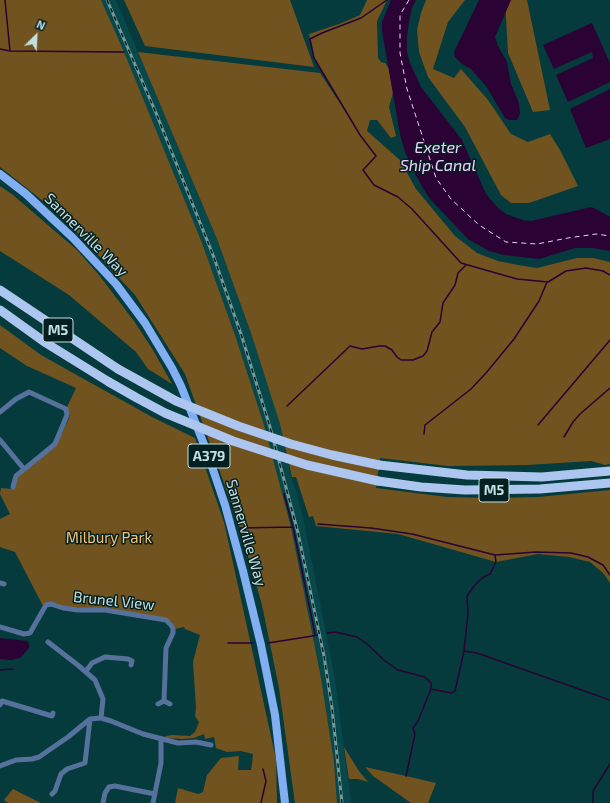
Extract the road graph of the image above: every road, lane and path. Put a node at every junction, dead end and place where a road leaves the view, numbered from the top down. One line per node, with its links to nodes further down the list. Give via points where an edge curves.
1 (0, 174): 28 (main road, Sannerville Way / A379, via 26,194 73,238 116,284 145,323 181,386 207,452 243,572 261,645 274,715)
2 (0, 290): 7 (highway, M5, bridge, via 118,369 176,401 212,417 290,444 379,465 474,476 542,477)
3 (0, 310): 8 (highway, M5, bridge, via 46,343 165,413 233,441 300,463 378,481 465,490 540,489)
4 (0, 412): 6 (street, via 29,392 66,410 66,418 55,444)
5 (0, 440): 6 (street)
6 (24, 469): 9 (street, via 14,478)
7 (610, 471)
8 (610, 483)
9 (13, 487)
10 (0, 628): 14 (street, Brunel View, via 30,633 46,605 51,604 62,608 105,610 166,620 173,633 166,648)
11 (48, 642): 13 (street)
12 (132, 660): 13 (street, via 104,657 92,663)
13 (86, 672): 19 (street, via 95,680 103,699)
14 (164, 701): 16 (street); 17 (street)
15 (1, 702): 18 (street)
16 (158, 704)
17 (170, 704)
18 (52, 716)
19 (101, 718): 20 (street); 21 (street)
20 (90, 719): 23 (street, via 39,757 16,760); 24 (street, via 85,763 67,769 61,774)
21 (161, 740): 22 (street); 25 (street, via 161,763)
22 (211, 745)
23 (0, 766)
24 (52, 794)
25 (155, 794): 26 (street, via 109,787); 27 (street)
26 (102, 803)
27 (153, 803)
28 (285, 803)

